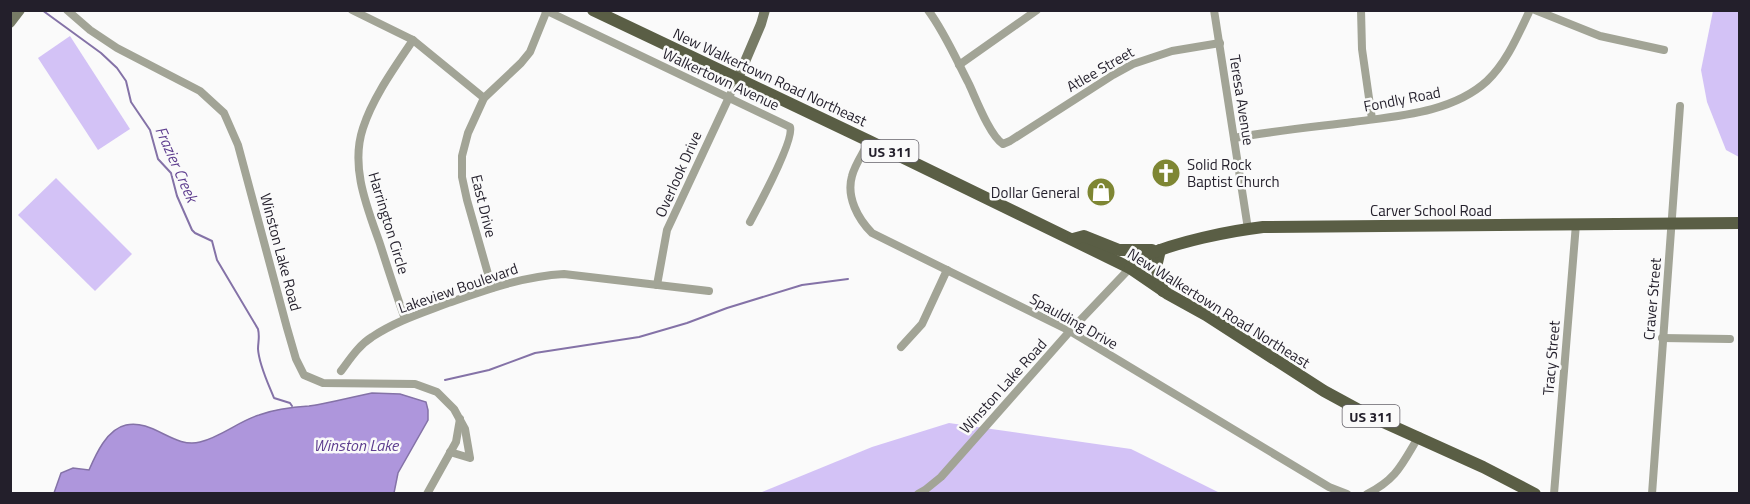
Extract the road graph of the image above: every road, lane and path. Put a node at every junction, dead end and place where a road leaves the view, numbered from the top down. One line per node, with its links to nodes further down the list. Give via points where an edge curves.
1 (20, 10): 13 (street)
2 (68, 10): 44 (street, Winston Lake Road, via 117,48 200,90 224,113 238,145 287,328 304,375 323,383 424,386 442,395)
3 (352, 10): 14 (street)
4 (594, 10): 18 (main road, New Walkertown Road Northeast / US 311)
5 (765, 10): 18 (street)
6 (928, 10): 17 (street)
7 (1037, 10): 17 (street)
8 (1214, 10): 15 (street, Teresa Avenue)
9 (1361, 10): 22 (street)
10 (1530, 10): 22 (street, Fondly Road, via 1504,59 1479,87 1445,105)
11 (1535, 10): 16 (street, via 1600,36)
12 (546, 11): 19 (street, East Drive, via 530,52); 20 (street, Walkertown Avenue)
13 (10, 23)
14 (413, 40): 19 (street); 38 (street, Harrington Circle, via 374,104 357,151 368,210)
15 (1220, 43): 17 (street, Atlee Street, via 1172,51 1133,64 1003,144); 23 (street, Teresa Avenue)
16 (1664, 50)
17 (959, 65)
18 (738, 78): 20 (street, Overlook Drive); 24 (main road, New Walkertown Road Northeast / US 311)
19 (484, 98): 35 (street, East Drive, via 468,133 462,168)
20 (729, 98): 25 (street, Walkertown Avenue, via 792,129); 34 (street, Overlook Drive, via 667,230)
21 (1680, 106): 28 (street, Craver Street)
22 (1372, 119): 23 (street, Fondly Road)
23 (1234, 138): 29 (street, Teresa Avenue)
24 (869, 141): 30 (main road, New Walkertown Road Northeast / US 311); 33 (street, Spaulding Drive, via 852,176 855,208 862,223 872,233)
25 (750, 222)
26 (1740, 223): 28 (main road, Carver School Road)
27 (1576, 224): 28 (main road, Carver School Road); 29 (main road, Carver School Road); 52 (street, Tracy Street)
28 (1672, 224): 40 (street, Craver Street)
29 (1248, 229): 31 (main road, Carver School Road)
30 (1072, 240): 31 (main road, via 1084,236 1119,250); 32 (main road, New Walkertown Road Northeast / US 311)
31 (1160, 250): 32 (main road, Carver School Road, via 1142,256); 37 (main road, via 1156,267)
32 (1130, 268): 37 (main road, New Walkertown Road Northeast / US 311); 39 (street, Winston Lake Road)
33 (947, 270): 39 (street, Spaulding Drive); 42 (street, via 922,324)
34 (657, 285): 35 (street, Lakeview Boulevard, via 564,274 541,275); 36 (street, Lakeview Boulevard)
35 (492, 288): 38 (street, Lakeview Boulevard)
36 (709, 291)
37 (1163, 291): 45 (main road, New Walkertown Road Northeast / US 311, via 1324,391)
38 (405, 319): 43 (street, Lakeview Boulevard, via 370,338)
39 (1070, 331): 48 (street, Winston Lake Road, via 941,477); 49 (street, Spaulding Drive, via 1329,487)
40 (1662, 338): 41 (street); 53 (street, Craver Street)
41 (1730, 339)
42 (902, 347)
43 (341, 371)
44 (460, 419): 46 (street); 46 (street, Winston Lake Road, via 470,458)
45 (1419, 436): 50 (street, via 1395,476); 51 (main road, New Walkertown Road Northeast / US 311)
46 (450, 452): 47 (street)
47 (427, 494)
48 (918, 494)
49 (1347, 494)
50 (1367, 494)
51 (1535, 494)
52 (1554, 494)
53 (1652, 494)

